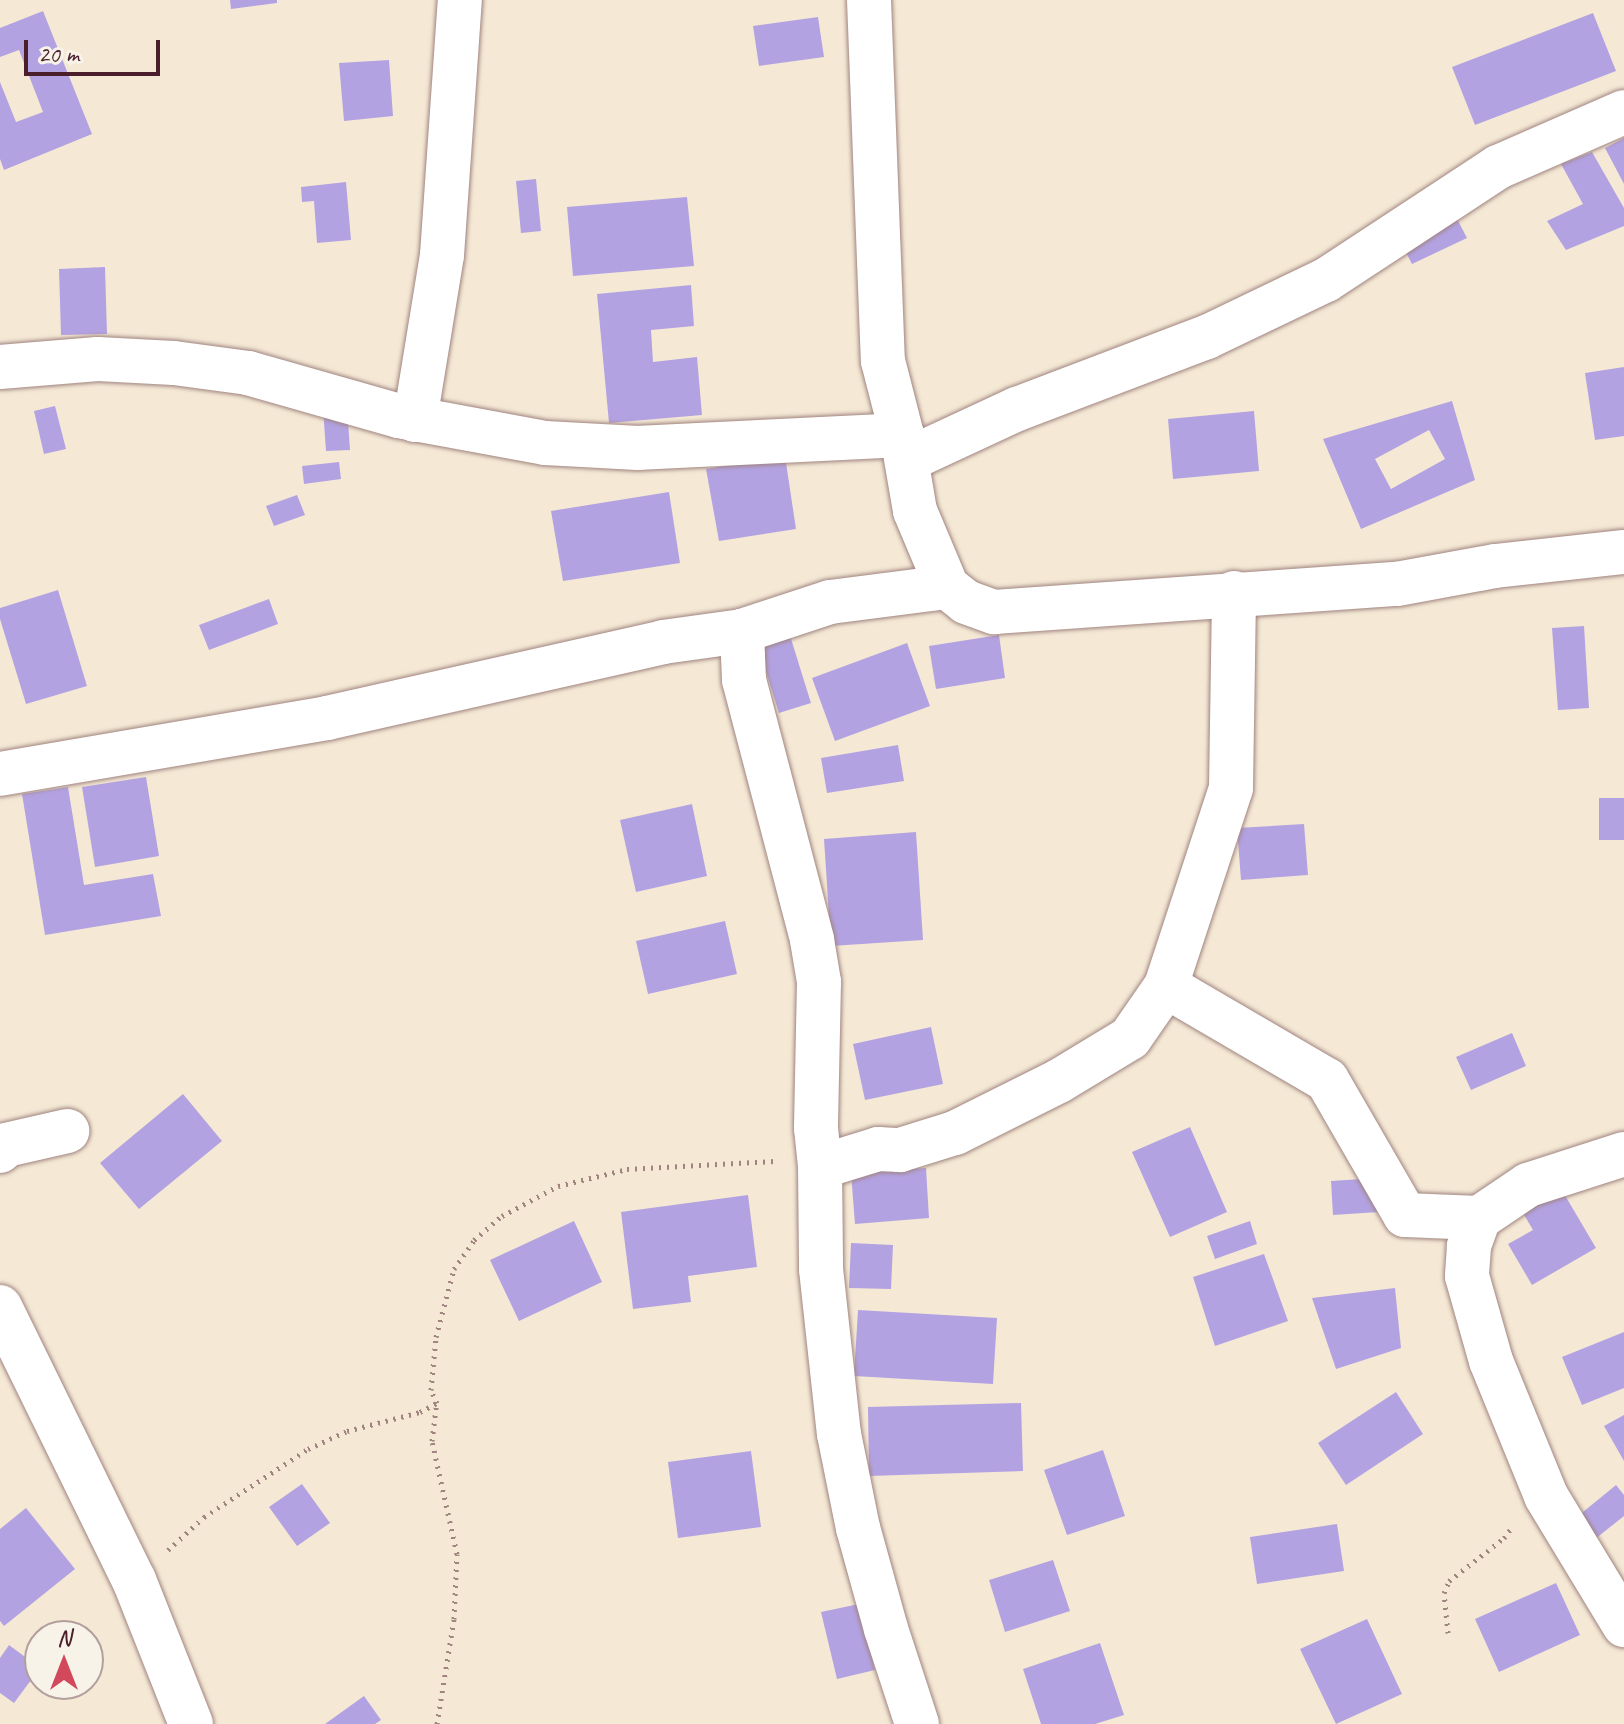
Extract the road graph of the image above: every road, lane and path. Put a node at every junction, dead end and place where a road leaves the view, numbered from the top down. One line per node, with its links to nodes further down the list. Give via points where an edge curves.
1 (460, 0): 5 (street, via 442,255)
2 (869, 0): 6 (street, via 883,361)
3 (1624, 112): 6 (street, via 1498,167 1326,280 1207,337)
4 (0, 367): 5 (street, via 98,359 174,363 248,373)
5 (415, 420): 6 (street, via 545,443)
6 (904, 447): 8 (street, via 915,511)
7 (1624, 552): 9 (street, via 1495,566 1397,584)
8 (947, 587): 9 (street, via 966,602 994,612); 10 (street, via 830,602)
9 (1234, 593): 12 (street, via 1231,788)
10 (742, 631): 11 (street, via 663,642 327,718); 16 (street, via 744,680 819,982)
11 (0, 774)
12 (1166, 986): 16 (street, via 1130,1038 1059,1081 955,1133); 17 (street, via 1327,1080 1405,1215)
13 (67, 1131): 14 (street, via 6,1145)
14 (0, 1151)
15 (1624, 1154): 17 (street, via 1528,1185)
16 (820, 1167): 19 (path, via 761,1160 627,1169 558,1186 502,1216 474,1240 443,1298 431,1390); 26 (street, via 821,1269 839,1434 858,1528)
17 (1479, 1218): 20 (street, via 1469,1246 1467,1276 1491,1361)
18 (0, 1307): 21 (street)
19 (437, 1403): 21 (path, via 308,1449 204,1517); 25 (path, via 432,1441 457,1554 454,1619)
20 (1531, 1459): 22 (street, via 1546,1496); 23 (path, via 1516,1521 1504,1538 1449,1581 1444,1593)
21 (134, 1580): 24 (street)
22 (1624, 1625)
23 (1448, 1633)
24 (191, 1724)
25 (437, 1724)
26 (917, 1724)

